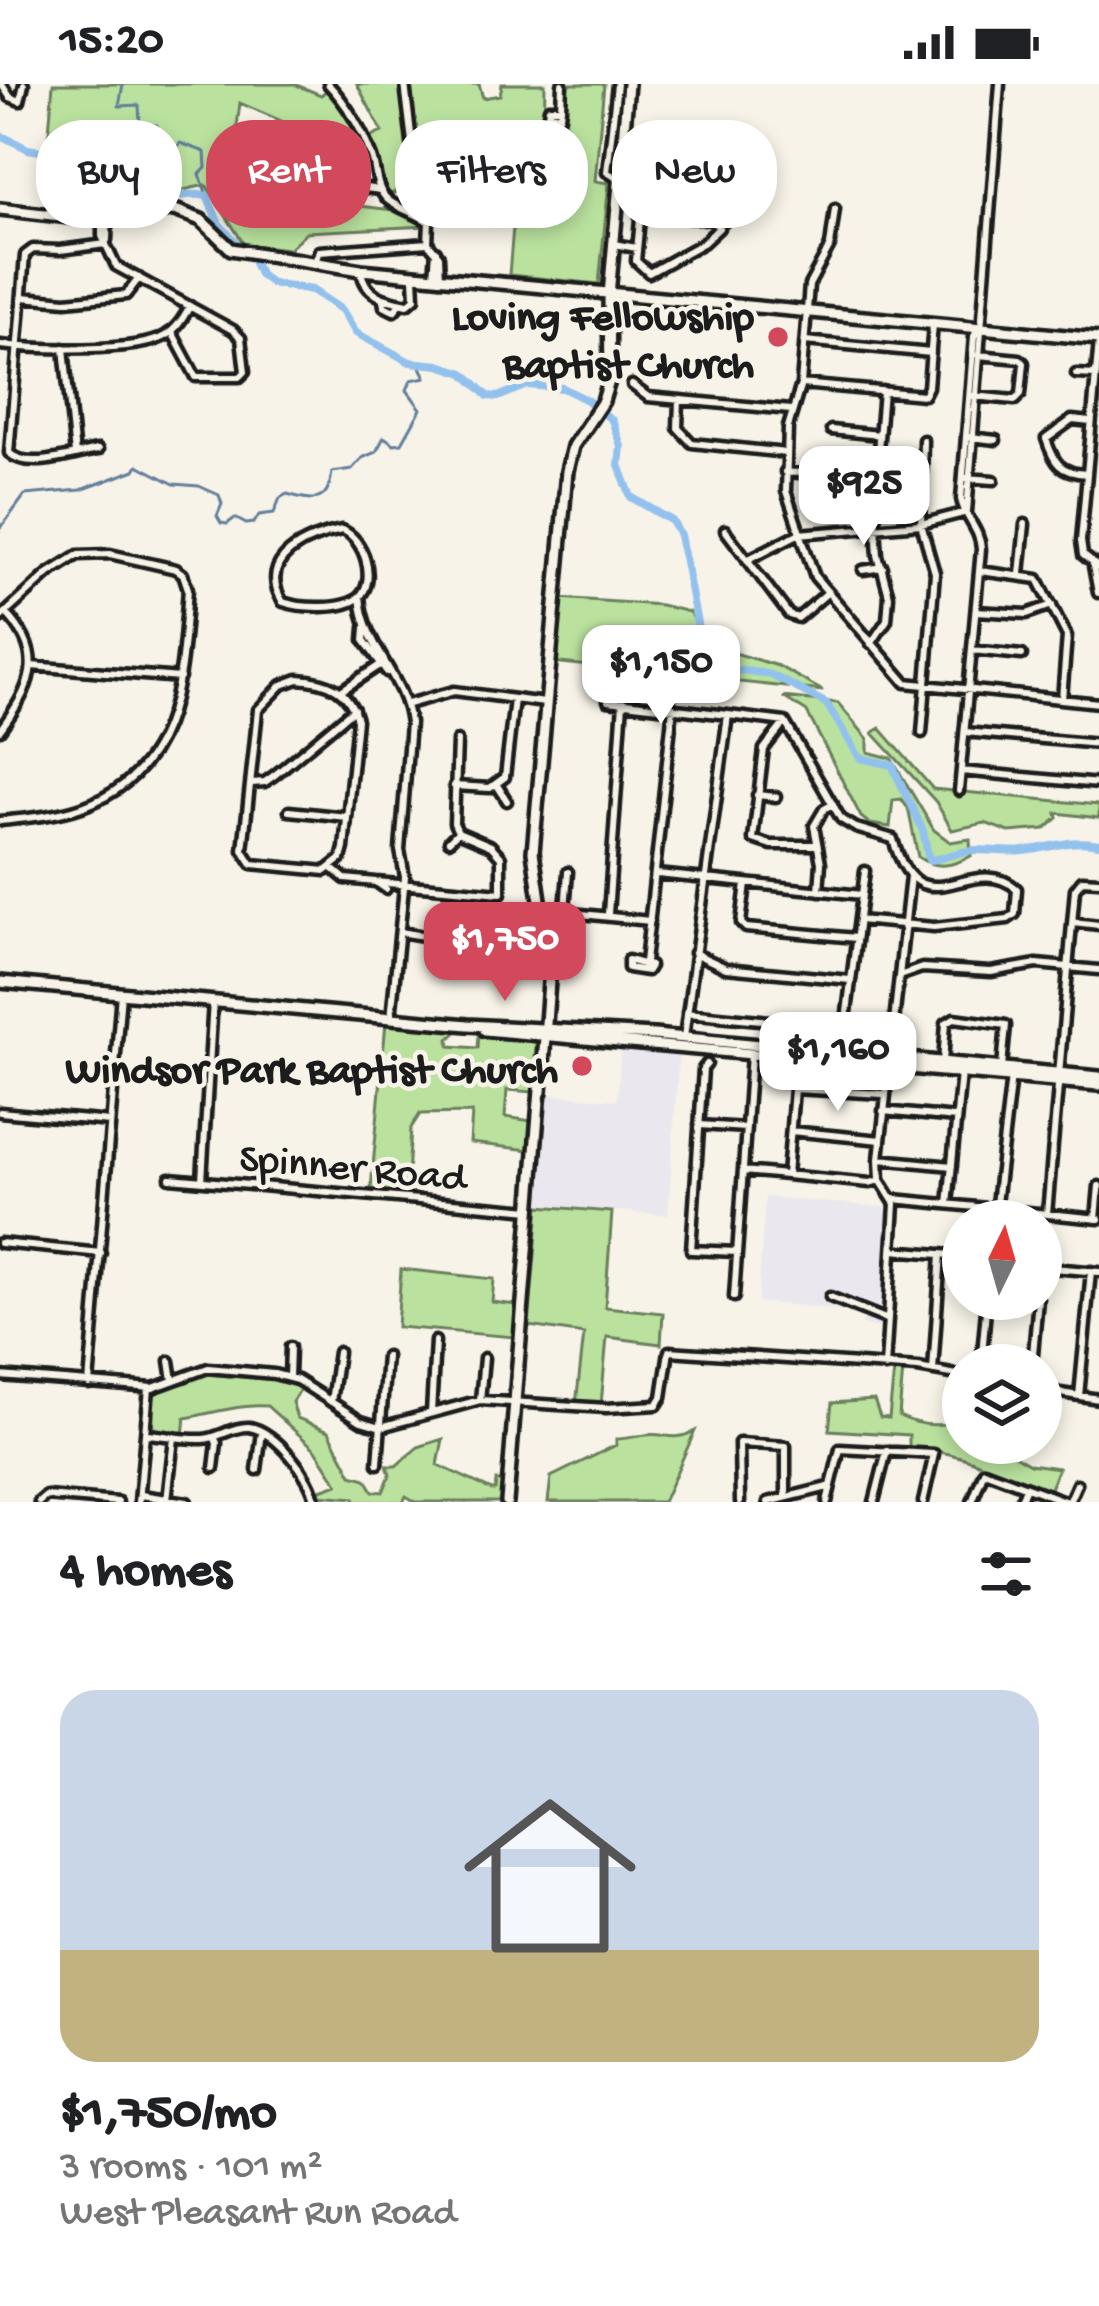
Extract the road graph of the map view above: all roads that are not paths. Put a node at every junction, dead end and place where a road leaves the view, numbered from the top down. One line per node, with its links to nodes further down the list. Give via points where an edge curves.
1 (3, 84): 2 (street, via 20,101)
2 (24, 84)
3 (328, 84): 13 (street, via 355,121)
4 (405, 84): 9 (street)
5 (562, 84): 8 (street)
6 (623, 84): 10 (main road); 11 (main road)
7 (1000, 84): 38 (street)
8 (561, 108)
9 (409, 120)
10 (620, 120)
11 (621, 120)
12 (371, 189): 13 (street)
13 (380, 190): 14 (street)
14 (395, 203)
15 (0, 209): 17 (main road)
16 (835, 209): 36 (street)
17 (36, 211)
18 (182, 211): 28 (main road, via 231,249)
19 (105, 228): 26 (street)
20 (429, 228): 24 (street)
21 (617, 228): 25 (main road)
22 (639, 228): 27 (street)
23 (718, 228): 27 (street, via 653,272 639,267)
24 (428, 243): 28 (street); 32 (street, via 436,250)
25 (617, 243): 27 (street); 33 (main road)
26 (106, 244): 31 (street, via 116,266); 34 (street, via 28,250)
27 (638, 246)
28 (315, 258): 29 (main road)
29 (361, 273): 30 (main road); 30 (street, via 383,300 401,303 413,302)
30 (416, 277): 32 (main road)
31 (139, 278): 34 (street, via 126,295); 35 (street)
32 (437, 280): 33 (main road)
33 (609, 295): 36 (main road); 102 (main road, via 606,394 566,472)
34 (23, 297): 43 (street)
35 (190, 306): 39 (street); 39 (street, via 241,338 245,372 196,377)
36 (807, 313): 37 (main road); 41 (street)
37 (934, 324): 38 (main road); 45 (street)
38 (979, 328): 40 (main road); 46 (street)
39 (172, 332): 44 (street)
40 (1099, 340): 48 (street)
41 (805, 341): 45 (street); 49 (street)
42 (0, 345): 43 (street)
43 (20, 347): 44 (street); 62 (street)
44 (64, 348): 64 (street)
45 (931, 352): 51 (street, via 924,395)
46 (976, 355): 52 (street); 52 (street, via 1020,359 1024,380 1015,400)
47 (1076, 374): 48 (street)
48 (1096, 375): 55 (street)
49 (801, 385): 51 (street); 54 (street)
50 (632, 386): 53 (street)
51 (883, 392): 57 (street)
52 (972, 396): 58 (street)
53 (679, 400): 54 (street); 63 (street, via 685,440)
54 (791, 410): 63 (street)
55 (1091, 422): 66 (street); 66 (street, via 1072,420 1046,439 1058,467)
56 (831, 430): 57 (street)
57 (879, 435): 67 (street)
58 (969, 437): 60 (street); 68 (street)
59 (923, 440): 71 (street)
60 (996, 440)
61 (98, 450): 64 (street)
62 (6, 453): 64 (street, via 20,460)
63 (786, 453): 65 (street)
64 (75, 455)
65 (785, 472): 67 (street); 75 (street)
66 (1087, 474): 78 (street, via 1081,550)
67 (876, 478): 73 (street)
68 (965, 478): 69 (street); 70 (street)
69 (994, 480)
70 (967, 512): 71 (street); 80 (street, via 981,542)
71 (921, 524): 73 (street); 96 (street, via 935,573)
72 (1025, 524): 81 (street)
73 (875, 526): 75 (street); 77 (street)
74 (725, 530): 76 (street)
75 (798, 534): 76 (street); 82 (street)
76 (747, 560): 82 (street, via 794,618)
77 (883, 566): 79 (street); 90 (street, via 887,620)
78 (1096, 567): 83 (street)
79 (863, 570)
80 (980, 571): 81 (street); 87 (street)
81 (1020, 574): 86 (street, via 1035,577)
82 (827, 593): 90 (street)
83 (1098, 593)
84 (360, 596): 85 (street); 85 (street, via 367,582 363,548 351,533 306,539 278,563 283,602); 88 (street)
85 (346, 605): 88 (street)
86 (1052, 605): 87 (street, via 1028,614); 100 (street, via 1067,636)
87 (976, 610): 91 (street)
88 (361, 614): 93 (street)
89 (3, 616): 94 (street, via 24,636); 95 (street, via 78,555 170,567 188,589)
90 (871, 644): 96 (street, via 906,682)
91 (972, 650): 92 (street); 97 (street)
92 (1022, 655)
93 (382, 664): 98 (street); 104 (street)
94 (31, 666): 95 (street); 110 (street, via 24,698)
95 (180, 678): 127 (street, via 165,733 125,783 82,807)
96 (926, 687): 97 (street); 112 (street)
97 (968, 691): 100 (street); 111 (street)
98 (341, 692): 107 (street); 116 (street, via 324,681 289,680 263,700)
99 (517, 699): 102 (street); 104 (street, via 454,691); 117 (street, via 509,767)
100 (1062, 699): 105 (street)
101 (608, 700): 103 (street)
102 (545, 701): 142 (main road, via 533,852)
103 (623, 702): 106 (street); 144 (street)
104 (408, 704): 139 (street)
105 (1099, 704)
106 (674, 707): 108 (street); 134 (street)
107 (354, 709): 116 (street, via 268,780); 126 (street)
108 (727, 717): 109 (street); 136 (street)
109 (785, 722): 121 (street, via 764,749); 124 (street)
110 (0, 730)
111 (965, 731): 114 (street); 115 (street)
112 (922, 733)
113 (457, 741): 119 (street)
114 (1099, 744)
115 (961, 771): 118 (street); 120 (street)
116 (251, 783): 131 (street, via 246,859 266,868)
117 (497, 784): 119 (street); 123 (street)
118 (1099, 784)
119 (454, 786): 128 (street)
120 (958, 791)
121 (757, 795): 122 (street); 130 (street, via 755,841)
122 (776, 797)
123 (507, 801)
124 (833, 804): 130 (street, via 817,818); 135 (street, via 851,826 892,839)
125 (290, 812): 126 (street)
126 (347, 817): 131 (street, via 341,859)
127 (0, 821)
128 (458, 832): 129 (street); 139 (street, via 501,857 501,892)
129 (449, 841)
130 (815, 845): 140 (street)
131 (332, 868): 139 (street, via 345,879)
132 (865, 871): 141 (street)
133 (568, 872): 143 (street)
134 (656, 874): 136 (street); 146 (street)
135 (910, 876): 148 (street); 148 (street, via 928,887 982,876 1017,889 1013,917)
136 (703, 880): 138 (street); 153 (street)
137 (1098, 881): 147 (street, via 1077,884)
138 (746, 884): 140 (street); 151 (street, via 746,928)
139 (404, 888): 150 (street)
140 (819, 891): 141 (street)
141 (862, 895): 145 (street)
142 (542, 910): 143 (street); 165 (main road, via 549,949)
143 (565, 911): 144 (street)
144 (608, 914): 146 (street)
145 (859, 920): 148 (street); 151 (street)
146 (650, 921): 154 (street)
147 (1071, 922): 149 (street); 155 (street)
148 (904, 924): 157 (street)
149 (1099, 925)
150 (400, 932): 152 (street); 163 (street)
151 (856, 938): 158 (street)
152 (515, 943)
153 (694, 953): 158 (street, via 726,968); 162 (street)
154 (645, 962)
155 (1067, 966): 156 (street); 157 (street, via 922,968); 174 (street)
156 (1099, 970)
157 (899, 976): 169 (street)
158 (850, 980): 164 (street)
159 (0, 982): 160 (main road)
160 (121, 993): 161 (main road); 180 (street)
161 (213, 1001): 163 (main road); 190 (street)
162 (686, 1013): 164 (street); 166 (street)
163 (394, 1018): 165 (main road)
164 (844, 1028): 168 (street)
165 (545, 1033): 166 (main road); 198 (main road)
166 (683, 1042): 167 (main road)
167 (751, 1048): 168 (main road); 182 (street)
168 (841, 1057): 169 (main road)
169 (891, 1062): 170 (main road); 172 (main road); 176 (street)
170 (943, 1062): 173 (main road); 173 (street, via 946,1023 954,1018 1006,1025)
171 (707, 1064): 181 (street)
172 (962, 1072): 173 (main road); 179 (street)
173 (1006, 1072): 174 (main road); 195 (street)
174 (1058, 1077): 175 (main road); 196 (street)
175 (1099, 1081)
176 (884, 1094): 177 (street); 183 (street, via 797,1087)
177 (883, 1111): 179 (street); 184 (street)
178 (0, 1112): 180 (street)
179 (956, 1118): 186 (street)
180 (110, 1122): 204 (street)
181 (699, 1125): 182 (street); 203 (street, via 691,1250)
182 (746, 1128): 187 (street)
183 (791, 1131): 184 (street); 188 (street)
184 (881, 1140): 185 (street)
185 (879, 1159): 186 (street); 191 (street)
186 (952, 1166): 194 (street)
187 (742, 1172): 188 (street); 203 (street)
188 (788, 1175): 191 (street)
189 (170, 1178): 190 (street, Spinner Road)
190 (202, 1180): 198 (street, Spinner Road)
191 (880, 1180): 193 (street)
192 (1099, 1186): 200 (street)
193 (892, 1198): 197 (street); 202 (street)
194 (948, 1200)
195 (996, 1200)
196 (1048, 1200)
197 (942, 1203)
198 (531, 1210): 229 (main road)
199 (1062, 1216): 200 (street)
200 (1097, 1219)
201 (0, 1244): 204 (street)
202 (893, 1250): 205 (street); 210 (street)
203 (737, 1252): 208 (street)
204 (101, 1253): 223 (street)
205 (941, 1254): 218 (street)
206 (1062, 1269): 207 (street)
207 (1095, 1272): 226 (street)
208 (734, 1297)
209 (830, 1297): 210 (street)
210 (888, 1320): 217 (street)
211 (435, 1340): 231 (street)
212 (290, 1347): 221 (street)
213 (338, 1352): 230 (street)
214 (386, 1356): 232 (street)
215 (484, 1358): 228 (street)
216 (170, 1361): 222 (street)
217 (885, 1366): 218 (street); 229 (street, via 669,1351 657,1405)
218 (933, 1371): 219 (street)
219 (942, 1372)
220 (0, 1376): 223 (street)
221 (289, 1377): 222 (street, via 208,1368); 230 (street)
222 (173, 1380): 224 (street)
223 (89, 1384): 224 (street)
224 (149, 1388): 234 (street)
225 (1062, 1393): 226 (street)
226 (1079, 1396): 227 (street)
227 (1099, 1399)
228 (480, 1400): 229 (street); 231 (street)
229 (516, 1401): 253 (main road)
230 (331, 1402): 232 (street)
231 (431, 1413): 232 (street)
232 (381, 1427): 238 (street)
233 (262, 1432): 236 (street, via 243,1427); 240 (street); 252 (street, via 302,1470)
234 (146, 1434): 235 (street); 245 (street)
235 (174, 1436): 236 (street); 248 (street)
236 (214, 1437): 239 (street)
237 (887, 1451): 243 (street, via 840,1449); 257 (street); 258 (street, via 934,1454)
238 (378, 1464)
239 (214, 1468)
240 (257, 1470)
241 (1077, 1484): 261 (street)
242 (1026, 1486): 259 (street, via 984,1471); 260 (street); 261 (street)
243 (829, 1487): 244 (street); 256 (street)
244 (786, 1496): 254 (street, via 786,1446 740,1443); 255 (street)
245 (140, 1498): 248 (street)
246 (62, 1500): 247 (street); 249 (street)
247 (85, 1500): 250 (street)
248 (167, 1500): 251 (street)
249 (39, 1502)
250 (118, 1502)
251 (188, 1502)
252 (315, 1502)
253 (507, 1502)
254 (740, 1502)
255 (768, 1502)
256 (826, 1502)
257 (874, 1502)
258 (923, 1502)
259 (972, 1502)
260 (1021, 1502)
261 (1068, 1502)

